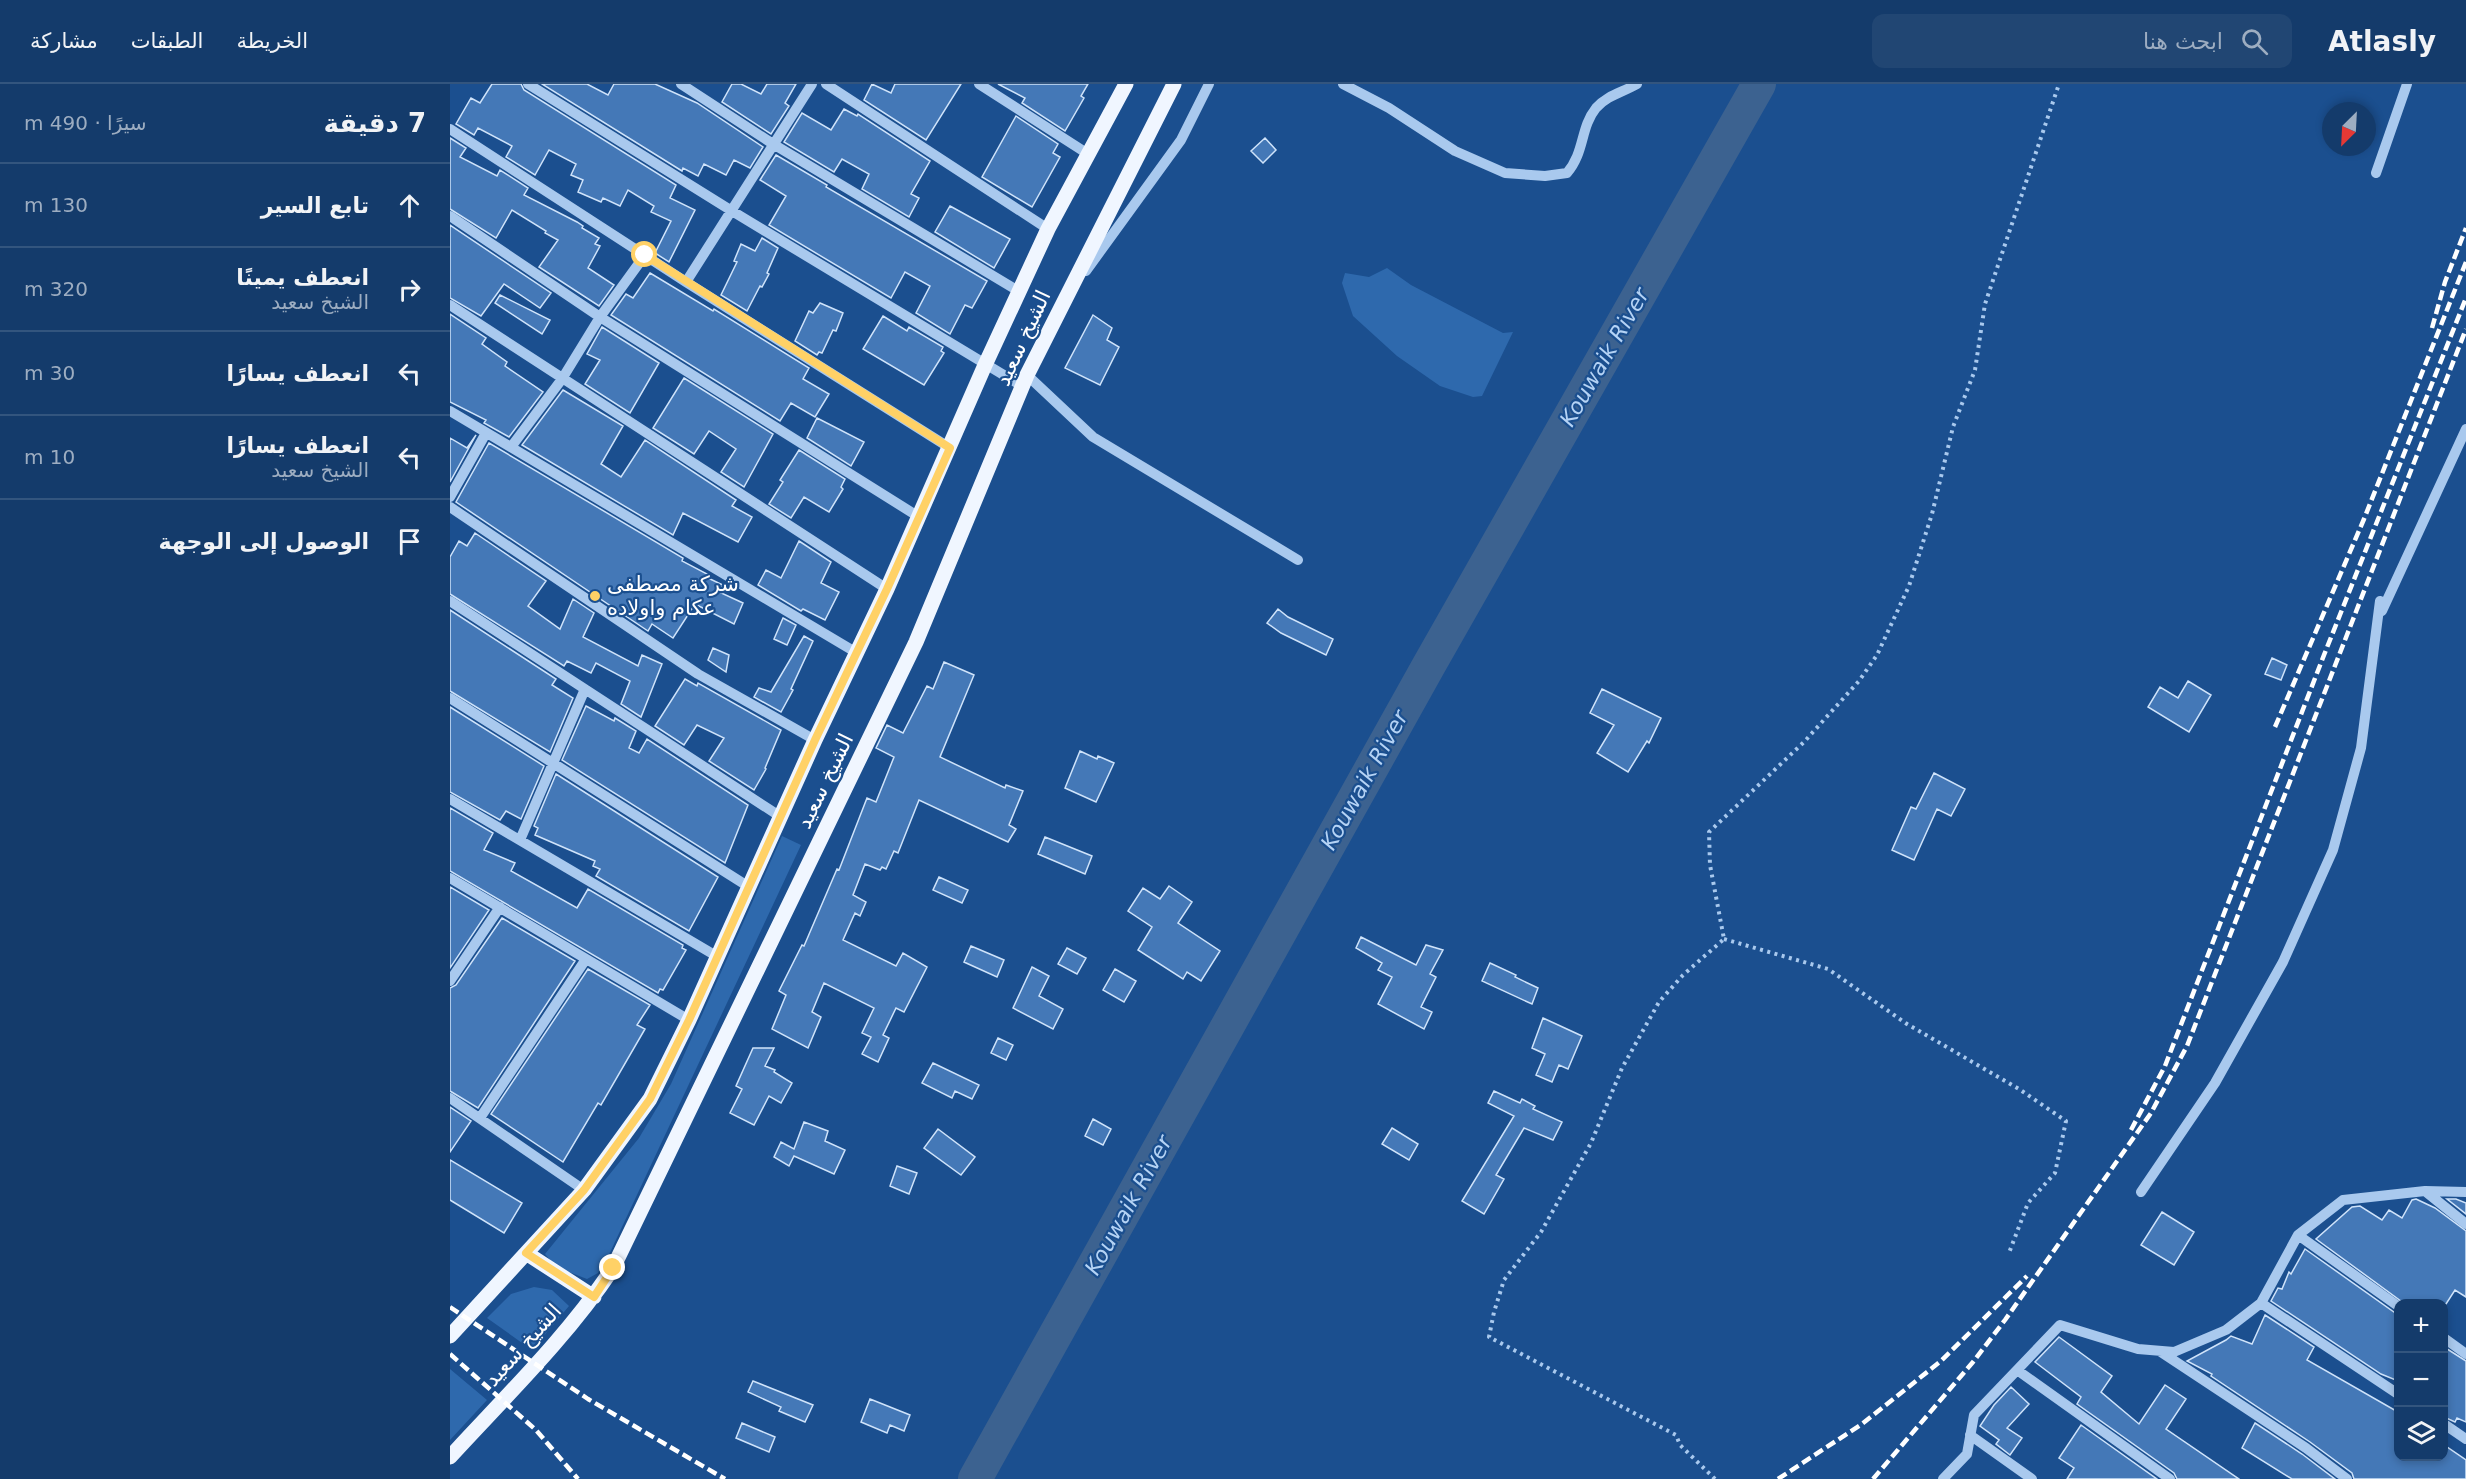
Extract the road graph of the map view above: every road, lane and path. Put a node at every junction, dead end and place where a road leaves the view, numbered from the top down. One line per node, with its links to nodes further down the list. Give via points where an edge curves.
1 (528, 84): 17 (street)
2 (681, 84): 14 (street)
3 (812, 84): 14 (street)
4 (826, 84): 19 (street)
5 (979, 84): 15 (street)
6 (1126, 84): 15 (main road, الشيخ سعيد)
7 (1174, 84): 23 (main road, الشيخ سعيد)
8 (1209, 84): 23 (street, via 1181,140)
9 (1343, 84): 10 (street, via 1389,108 1455,151 1505,173 1545,176 1567,173 1578,157 1585,127 1597,107 1614,94)
10 (1638, 84)
11 (2059, 84): 53 (path, via 1985,304 1975,370 1953,427 1932,514 1909,586 1877,655 1804,742 1709,832 1710,865)
12 (2407, 84): 16 (street)
13 (450, 129): 20 (street)
14 (773, 144): 17 (street); 22 (street)
15 (1088, 154): 19 (main road, الشيخ سعيد)
16 (2376, 173)
17 (732, 211): 21 (street); 26 (street)
18 (450, 216): 25 (street)
19 (1048, 229): 22 (main road, الشيخ سعيد)
20 (645, 255): 21 (street); 25 (street)
21 (686, 282): 33 (street)
22 (1020, 291): 26 (main road, الشيخ سعيد)
23 (1063, 302): 28 (main road, الشيخ سعيد)
24 (450, 305): 27 (street)
25 (600, 317): 27 (street); 36 (street)
26 (985, 365): 28 (street); 33 (main road, الشيخ سعيد)
27 (562, 379): 32 (street); 38 (street)
28 (1025, 381): 37 (street, via 1093,437); 68 (main road, الشيخ سعيد, via 916,642 613,1268)
29 (450, 411): 31 (street)
30 (2466, 429): 41 (street)
31 (486, 432): 32 (street); 34 (street)
32 (511, 447): 42 (street)
33 (950, 448): 36 (main road, الشيخ سعيد)
34 (450, 497)
35 (450, 507): 45 (street, via 698,674)
36 (919, 517): 38 (main road, الشيخ سعيد)
37 (1298, 560)
38 (887, 589): 42 (main road, الشيخ سعيد)
39 (450, 601): 43 (street)
40 (2380, 601): 41 (street)
41 (2377, 622): 62 (street, via 2361,748 2333,850 2277,972 2214,1083)
42 (857, 653): 45 (main road, الشيخ سعيد)
43 (585, 688): 46 (street); 48 (street)
44 (450, 698): 46 (street)
45 (815, 740): 48 (main road, الشيخ سعيد)
46 (552, 762): 49 (street); 51 (street)
47 (450, 799): 49 (street)
48 (780, 817): 51 (main road, الشيخ سعيد)
49 (520, 840): 54 (street)
50 (450, 878): 52 (street)
51 (749, 887): 54 (main road, الشيخ سعيد)
52 (500, 907): 55 (street); 56 (street)
53 (1724, 939): 67 (path, via 1828,969 1906,1024 2066,1121 2055,1173 2028,1203); 81 (path, via 1659,1002 1622,1068 1586,1153 1540,1232 1504,1280 1489,1337 1676,1435 1680,1445)
54 (718, 957): 57 (main road, الشيخ سعيد)
55 (586, 959): 57 (street); 59 (street)
56 (450, 981)
57 (689, 1020): 60 (main road, الشيخ سعيد, via 650,1099)
58 (450, 1098): 59 (street)
59 (480, 1118): 60 (street)
60 (584, 1190): 66 (main road, الشيخ سعيد)
61 (2425, 1191): 63 (street); 64 (street); 65 (street, via 2343,1200)
62 (2141, 1192)
63 (2466, 1192)
64 (2466, 1224)
65 (2298, 1235): 69 (street); 70 (street)
66 (526, 1253): 68 (main road); 71 (main road, الشيخ سعيد)
67 (2009, 1253)
68 (594, 1297): 80 (main road, الشيخ سعيد)
69 (2261, 1303): 73 (street, via 2226,1330 2174,1352); 76 (street)
70 (2394, 1303)
71 (450, 1336)
72 (2448, 1341): 74 (street)
73 (2158, 1351): 75 (street, via 2138,1349 2060,1325); 85 (street, via 2307,1448)
74 (2466, 1354)
75 (2018, 1370): 78 (street, via 1974,1415); 84 (street)
76 (2394, 1391)
77 (2448, 1427): 79 (street)
78 (1970, 1435): 82 (street, via 1966,1454); 83 (street)
79 (2466, 1439)
80 (450, 1457)
81 (1715, 1479)
82 (1943, 1479)
83 (2032, 1479)
84 (2170, 1479)
85 (2347, 1479)

